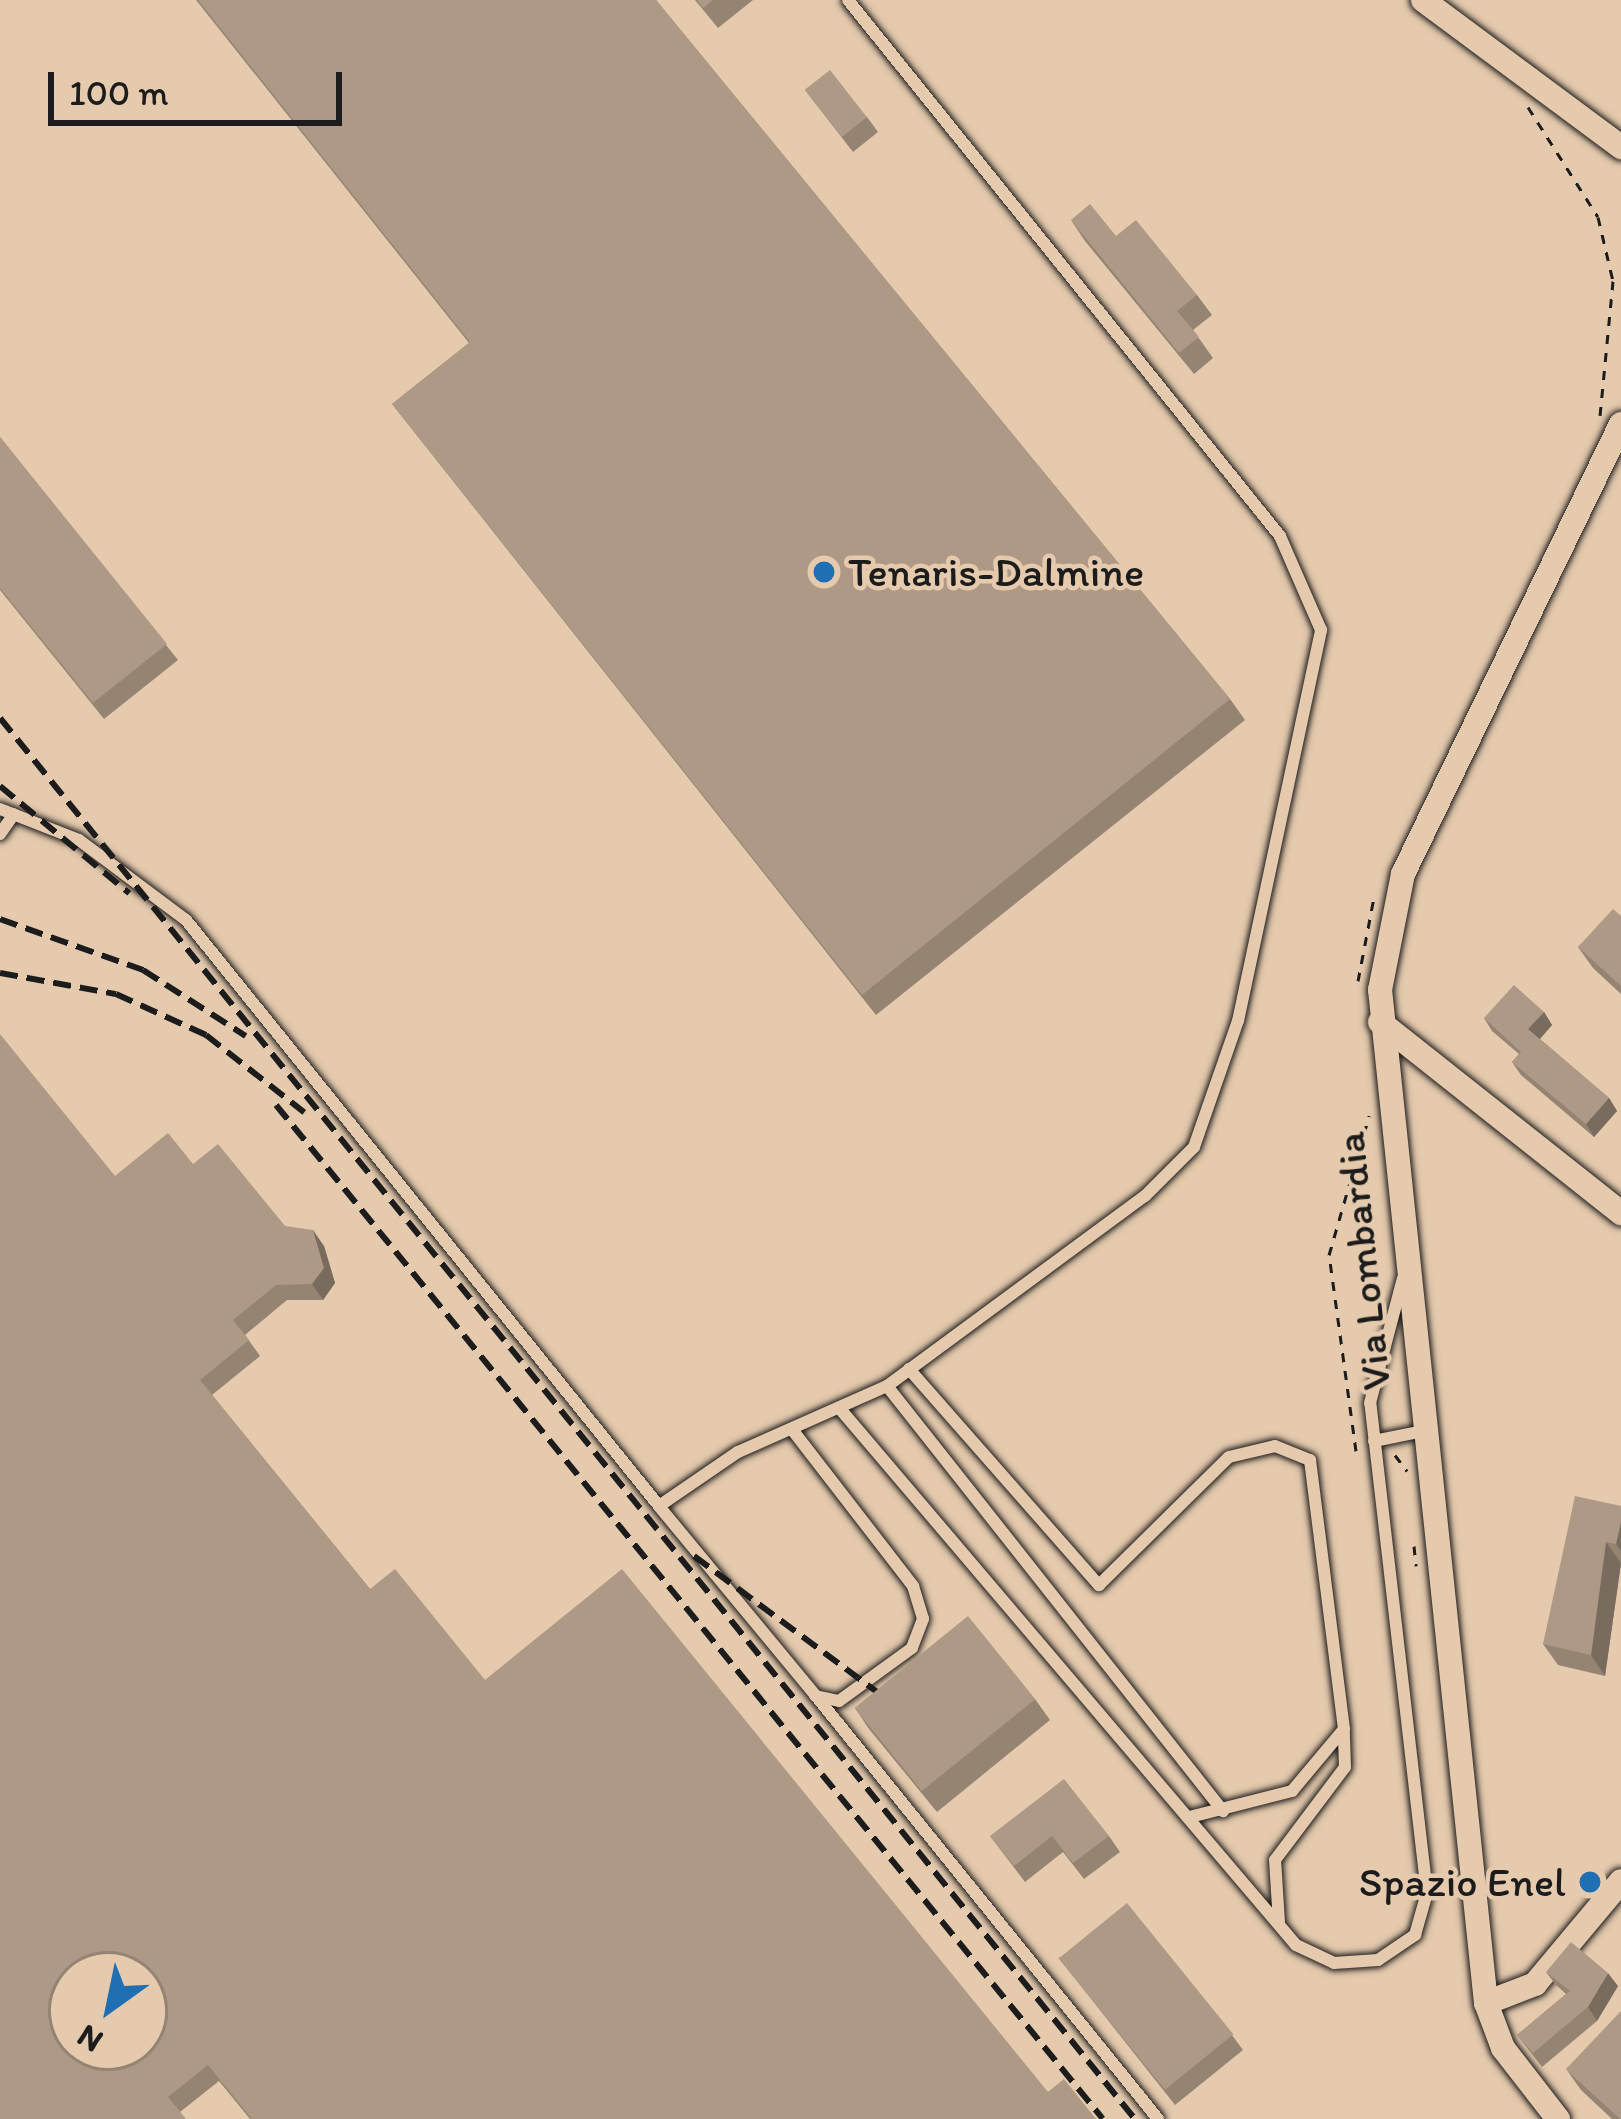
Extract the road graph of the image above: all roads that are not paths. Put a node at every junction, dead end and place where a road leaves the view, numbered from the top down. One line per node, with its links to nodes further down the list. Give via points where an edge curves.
1 (848, 0): 12 (lane, via 1280,536 1322,630 1204,1130 1145,1196)
2 (1423, 0): 3 (street)
3 (1575, 117): 4 (street); 5 (street)
4 (1621, 147)
5 (1621, 166)
6 (1609, 423): 9 (street, Via Lombardia, via 1397,889)
7 (7, 811): 8 (lane); 18 (lane, via 79,840 186,920)
8 (0, 835)
9 (1380, 1022): 10 (street); 11 (street, Via Lombardia)
10 (1621, 1213)
11 (1403, 1276): 16 (street, Via Lombardia); 17 (lane, via 1372,1378)
12 (909, 1369): 13 (lane); 20 (lane, via 1096,1584 1220,1463 1275,1446 1313,1465)
13 (887, 1386): 14 (lane); 21 (lane)
14 (841, 1410): 15 (lane); 22 (lane)
15 (794, 1432): 18 (lane, via 738,1452); 19 (lane, via 908,1580 922,1618 912,1648 847,1698)
16 (1419, 1432): 17 (lane); 25 (street, Via Lombardia)
17 (1374, 1447): 24 (lane, via 1426,1907 1405,1946 1363,1964 1308,1953)
18 (659, 1506): 19 (lane)
19 (815, 1696): 26 (lane)
20 (1344, 1730): 21 (lane, via 1302,1784); 24 (lane, via 1345,1768 1275,1860)
21 (1223, 1811): 22 (lane)
22 (1190, 1817): 24 (lane)
23 (1621, 1881): 25 (street, via 1534,1984)
24 (1279, 1924)
25 (1486, 2003): 27 (street, Via Lombardia, via 1503,2048)
26 (1158, 2119)
27 (1558, 2119)

